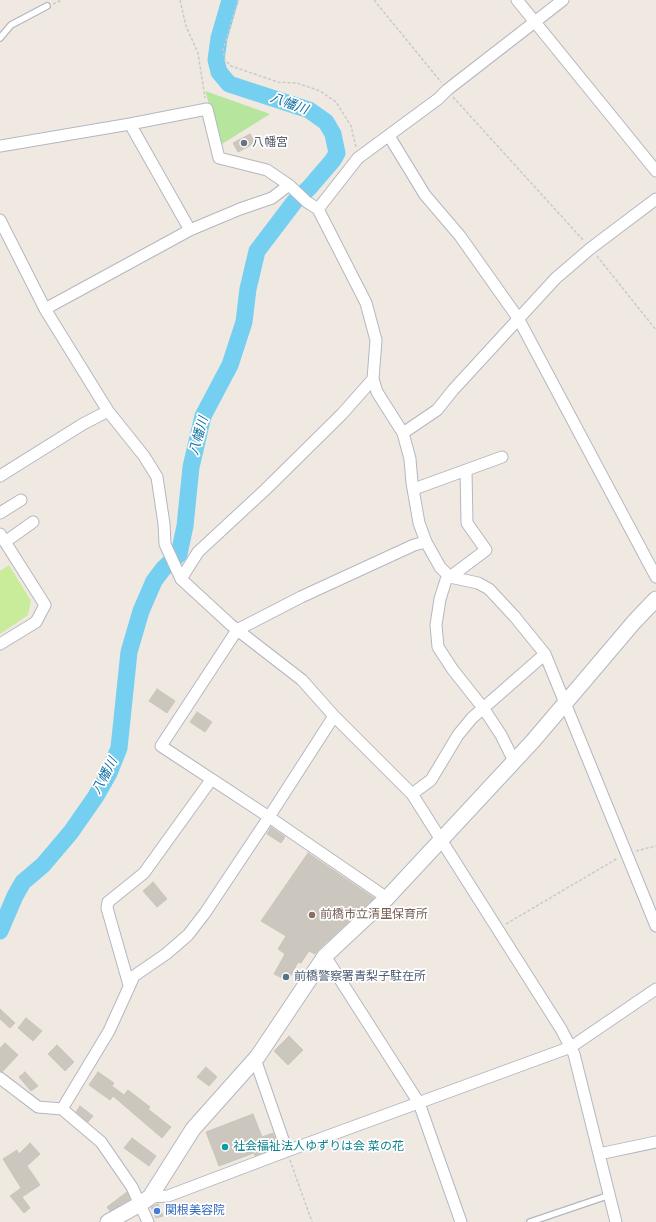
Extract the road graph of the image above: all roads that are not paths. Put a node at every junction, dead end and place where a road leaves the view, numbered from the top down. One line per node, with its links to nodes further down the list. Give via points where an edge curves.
1 (517, 0): 4 (street)
2 (563, 0): 4 (street)
3 (47, 6): 5 (lane, via 11,25)
4 (534, 22): 7 (street); 9 (street)
5 (0, 38)
6 (130, 124): 8 (street); 10 (street, via 207,109 219,158 267,170); 14 (street)
7 (389, 136): 12 (street, via 358,158); 16 (street, via 425,194 460,236)
8 (0, 146)
9 (656, 172)
10 (292, 188): 12 (street); 14 (street)
11 (656, 199): 16 (street, via 556,278)
12 (318, 208): 17 (street, via 366,303 376,340)
13 (1, 225): 15 (street)
14 (190, 230): 15 (street)
15 (45, 309): 18 (street)
16 (518, 318): 19 (street, via 437,410); 30 (street)
17 (373, 379): 19 (street, via 377,392); 31 (street, via 342,414 198,552)
18 (108, 411): 22 (street); 31 (street, via 157,476 164,524 164,544)
19 (404, 433): 23 (street)
20 (502, 457): 21 (street)
21 (466, 470): 23 (street); 29 (street, via 467,524 486,550)
22 (0, 476)
23 (414, 489): 28 (street, via 419,523)
24 (21, 500): 25 (street)
25 (0, 513)
26 (33, 522): 27 (street)
27 (3, 538): 34 (street, via 45,605 36,622)
28 (426, 542): 29 (street, via 440,567); 33 (street, via 414,545 301,597)
29 (450, 577): 35 (street, via 478,583 489,590); 37 (street, via 446,580 440,599 436,625 438,647)
30 (656, 577)
31 (182, 579): 33 (street)
32 (656, 599): 36 (street)
33 (238, 630): 38 (street, via 302,680); 40 (street, via 161,746)
34 (0, 644)
35 (545, 654): 36 (street); 37 (street)
36 (565, 703): 39 (street); 45 (street)
37 (484, 709): 39 (street); 41 (street, via 472,718 458,736 431,780)
38 (334, 716): 41 (street); 42 (street)
39 (514, 761): 43 (street)
40 (211, 780): 42 (street); 47 (street, via 144,873 108,902 107,908)
41 (412, 794): 43 (street)
42 (269, 817): 44 (street); 47 (street, via 188,935 134,976)
43 (442, 840): 44 (street); 49 (street)
44 (388, 898): 46 (street)
45 (656, 926)
46 (325, 956): 50 (street); 52 (street)
47 (130, 985): 53 (street, via 109,1030)
48 (656, 989): 49 (street)
49 (572, 1048): 52 (street); 56 (street)
50 (255, 1059): 55 (street); 58 (street, via 193,1129)
51 (0, 1078): 53 (street, via 38,1107)
52 (419, 1103): 55 (street); 61 (street)
53 (62, 1109): 58 (street, via 101,1142 132,1187)
54 (656, 1142): 56 (street)
55 (287, 1150): 58 (street, via 168,1196)
56 (599, 1154): 57 (street)
57 (610, 1195): 62 (lane); 63 (street)
58 (145, 1200): 59 (street); 60 (street)
59 (108, 1222)
60 (148, 1222)
61 (461, 1222)
62 (530, 1222)
63 (616, 1222)

